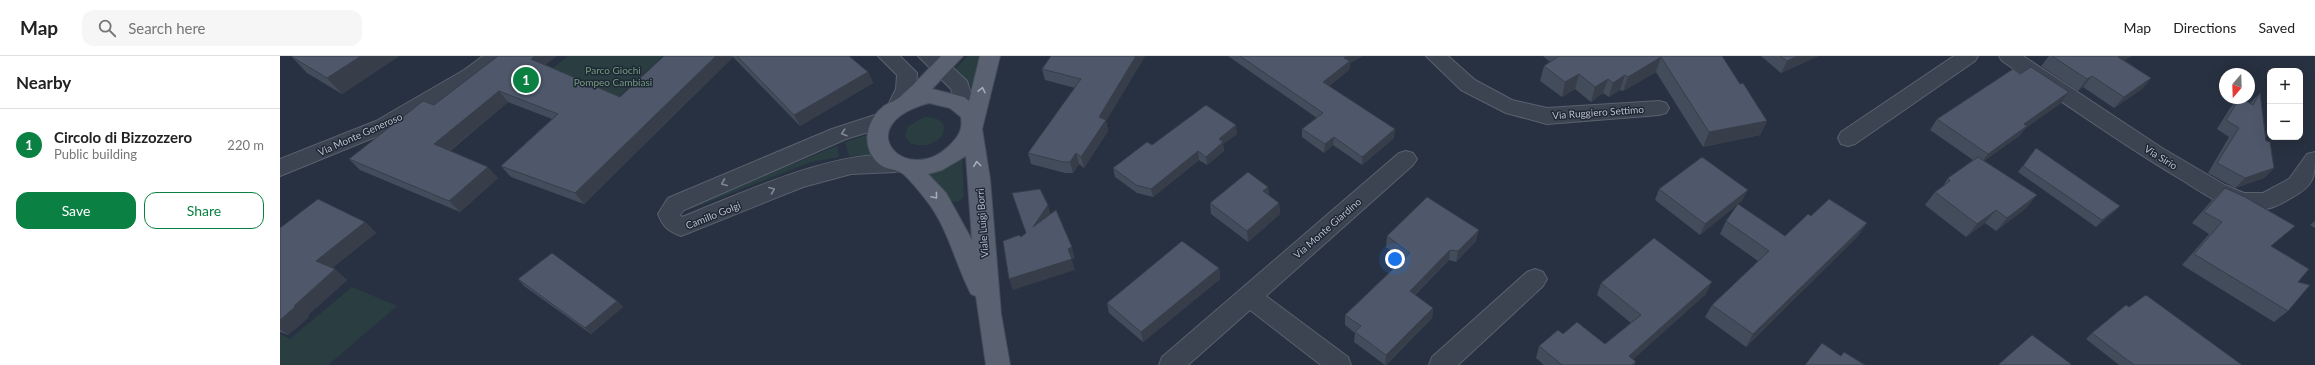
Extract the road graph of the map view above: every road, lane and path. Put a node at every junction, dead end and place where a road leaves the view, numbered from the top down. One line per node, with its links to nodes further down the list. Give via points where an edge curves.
1 (497, 56): 16 (street, Via Monte Generoso, via 383,126)
2 (888, 56): 8 (street, via 908,73)
3 (990, 56): 10 (main road, Viale Luigi Borri, one-way to 3)
4 (1436, 56): 9 (street, Via Ruggiero Settimo, via 1468,85 1500,102 1547,116)
5 (1968, 56): 12 (street)
6 (2009, 56): 14 (street, Via Sirio, via 2155,154 2217,191 2242,201 2266,202 2297,185)
7 (941, 59): 8 (main road); 10 (street, via 960,86)
8 (903, 104): 10 (main road, via 929,96 949,98); 11 (main road)
9 (1659, 108)
10 (970, 120): 15 (main road, via 967,143 957,154 942,162 926,166); 19 (main road, Viale Luigi Borri, one-way to 10)
11 (881, 121): 15 (main road, via 876,135 877,147 884,157); 15 (street, Camillo Golgi, one-way to 15, via 839,134 676,204 669,214 672,222 681,227 798,180 851,166)
12 (1848, 138)
13 (1406, 159): 18 (street, Via Monte Giardino)
14 (2315, 160)
15 (902, 166): 19 (main road, Viale Luigi Borri, one-way to 19, via 938,199 964,246)
16 (280, 168)
17 (1535, 279): 23 (street)
18 (1248, 296): 21 (street, Via Monte Giardino); 22 (street)
19 (988, 314): 20 (main road, Viale Luigi Borri)
20 (998, 365)
21 (1171, 365)
22 (1339, 365)
23 (1441, 365)

